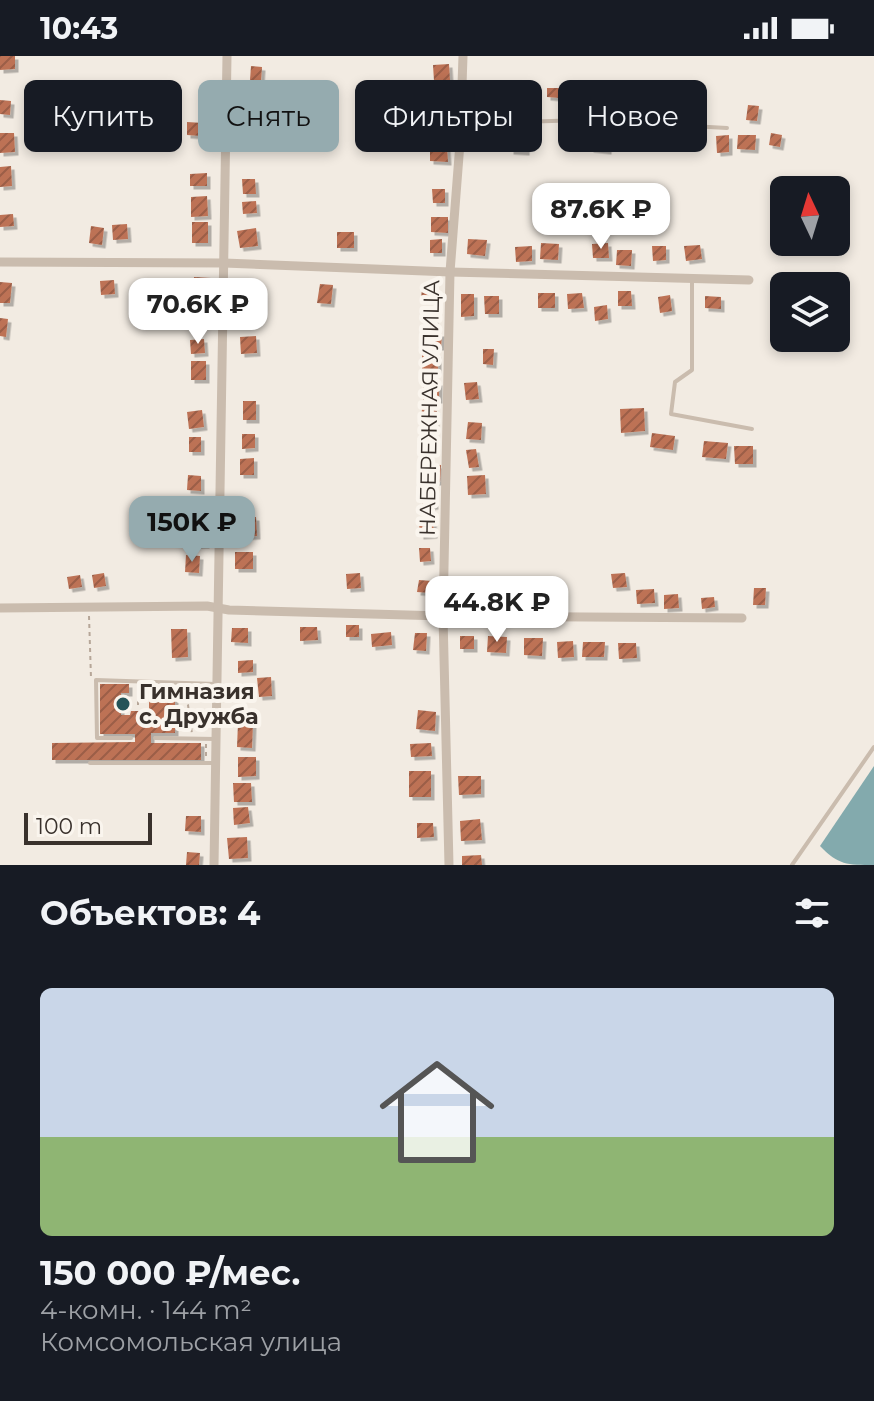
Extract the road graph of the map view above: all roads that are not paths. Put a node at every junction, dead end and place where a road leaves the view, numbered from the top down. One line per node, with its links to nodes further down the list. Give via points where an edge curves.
1 (227, 56): 8 (street)
2 (463, 56): 3 (street, НАБЕРЕЖНАЯ УЛИЦА)
3 (462, 80)
4 (542, 121): 5 (lane)
5 (727, 128)
6 (459, 152): 9 (street, НАБЕРЕЖНАЯ УЛИЦА)
7 (0, 262): 8 (street)
8 (224, 263): 9 (street); 14 (street)
9 (450, 272): 10 (street); 15 (street, НАБЕРЕЖНАЯ УЛИЦА)
10 (692, 278): 11 (street); 12 (lane, via 692,370 675,382 671,414)
11 (749, 280)
12 (752, 429)
13 (0, 608): 14 (street)
14 (218, 608): 15 (street); 17 (street)
15 (443, 616): 16 (street); 25 (street, НАБЕРЕЖНАЯ УЛИЦА)
16 (742, 618)
17 (217, 684): 18 (lane, via 96,680 97,738); 20 (street)
18 (131, 738)
19 (155, 738): 20 (lane)
20 (211, 739): 23 (street)
21 (874, 747): 26 (lane)
22 (90, 763): 23 (lane)
23 (211, 763): 24 (street)
24 (214, 865)
25 (449, 865)
26 (792, 865)

